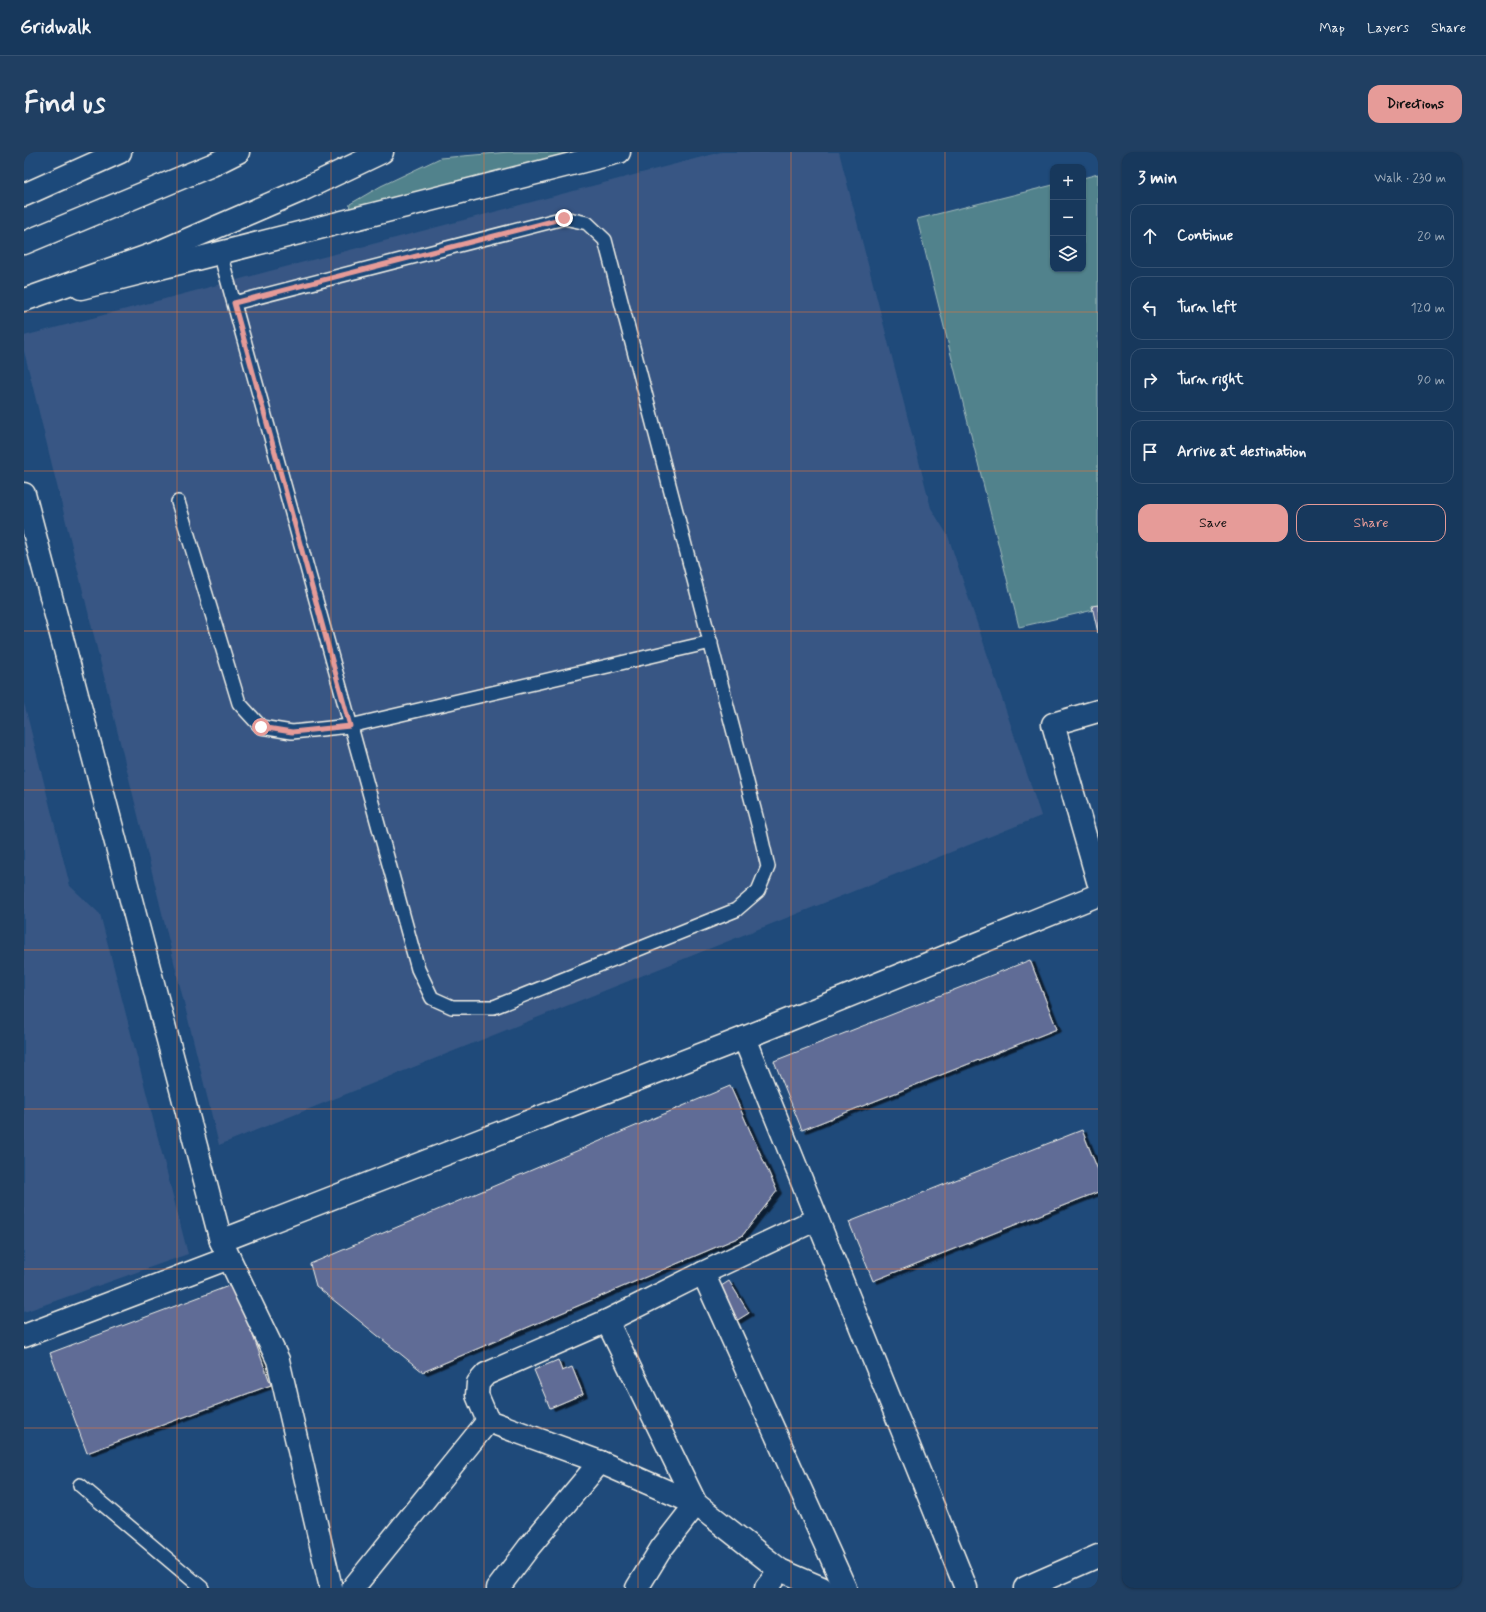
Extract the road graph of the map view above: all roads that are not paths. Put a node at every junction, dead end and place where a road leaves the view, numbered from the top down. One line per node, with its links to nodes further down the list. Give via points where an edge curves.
1 (120, 152): 5 (main road)
2 (238, 152): 6 (main road)
3 (382, 152): 8 (main road, via 300,191 159,252)
4 (619, 152): 7 (main road)
5 (24, 195)
6 (24, 243)
7 (220, 253): 8 (main road); 9 (lane)
8 (24, 301)
9 (234, 303): 12 (lane, via 564,218 586,223 605,240); 14 (lane)
10 (24, 494): 19 (main road)
11 (178, 502): 14 (lane, via 239,702 261,727 292,732)
12 (711, 642): 14 (lane); 14 (lane, via 768,867 758,890 736,910 494,1008 452,1007 432,998 418,969)
13 (1098, 711): 15 (main road, via 1053,724)
14 (350, 726)
15 (1098, 881)
16 (1098, 895): 17 (main road)
17 (744, 1038): 18 (main road); 19 (main road)
18 (817, 1219): 20 (main road); 37 (main road)
19 (225, 1250): 22 (main road); 30 (main road, via 278,1360)
20 (703, 1273): 21 (main road); 36 (main road)
21 (607, 1320): 23 (main road, via 486,1374 478,1384 477,1395); 26 (main road)
22 (24, 1336)
23 (488, 1421): 24 (main road); 31 (main road)
24 (600, 1462): 26 (main road); 32 (main road)
25 (80, 1485): 29 (lane)
26 (696, 1504): 28 (main road); 33 (main road, via 661,1549)
27 (1098, 1556): 38 (main road)
28 (780, 1570): 34 (main road); 35 (main road)
29 (202, 1588)
30 (331, 1588)
31 (353, 1588)
32 (498, 1588)
33 (637, 1588)
34 (766, 1588)
35 (822, 1588)
36 (845, 1588)
37 (966, 1588)
38 (1026, 1588)

